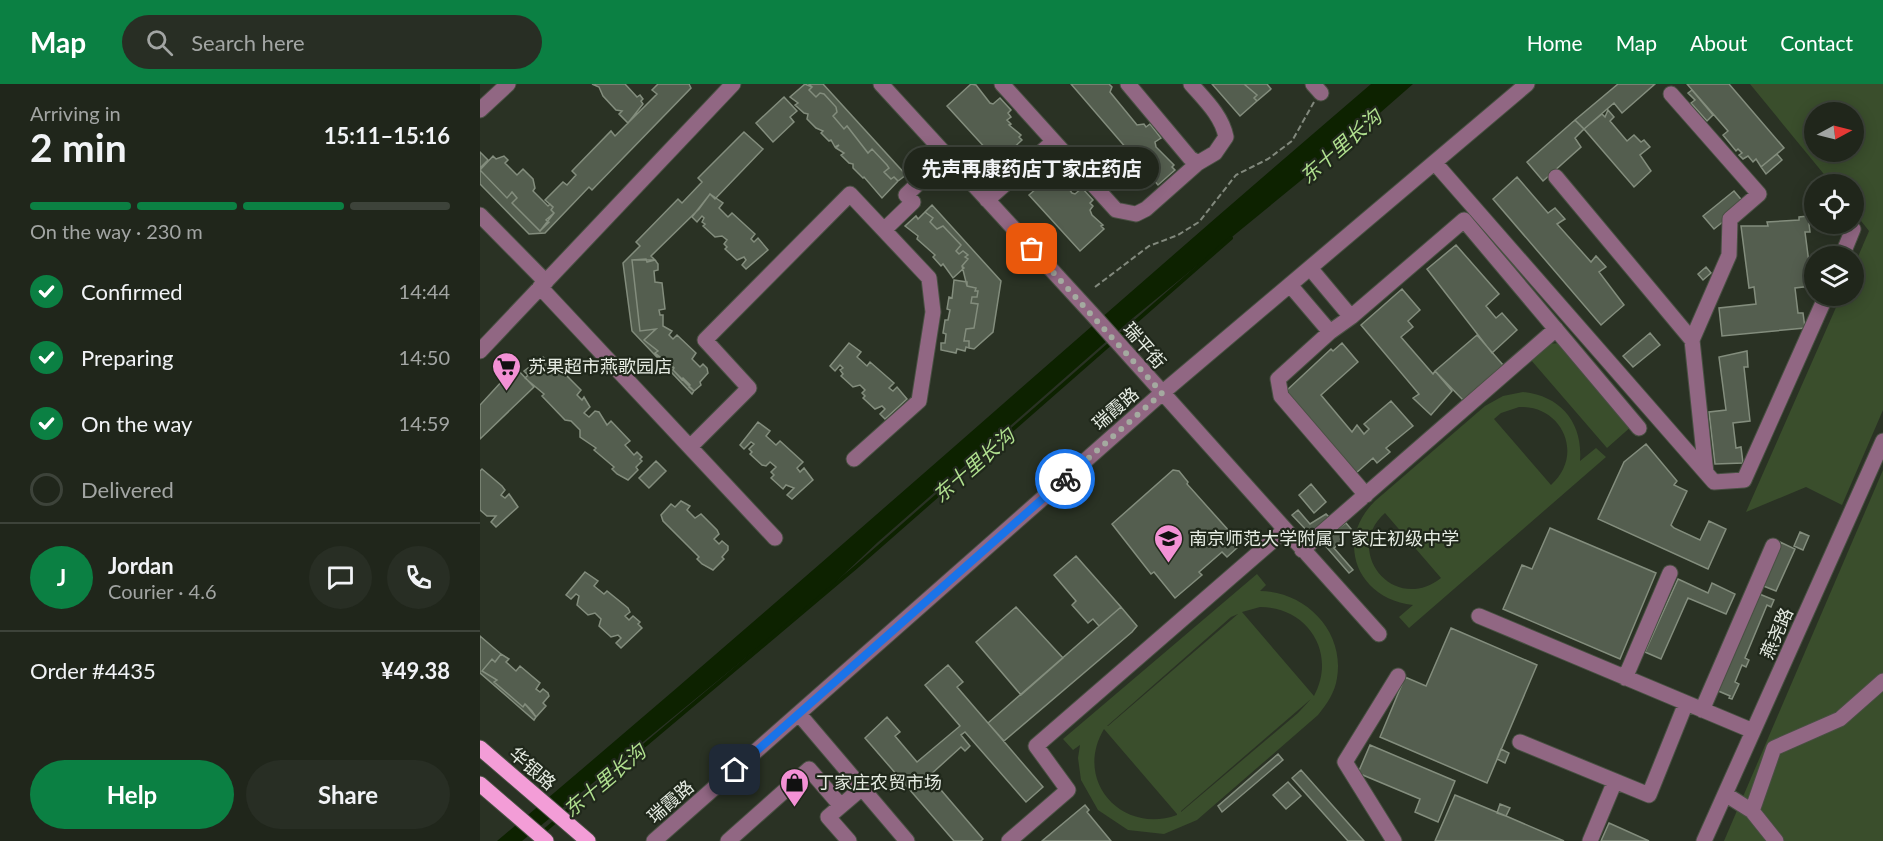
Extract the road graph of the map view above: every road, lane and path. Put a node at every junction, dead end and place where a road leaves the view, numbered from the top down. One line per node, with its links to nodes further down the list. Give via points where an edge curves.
1 (508, 84): 10 (street)
2 (732, 84): 20 (street)
3 (881, 84): 12 (street, 瑞平街)
4 (1002, 84): 11 (street)
5 (1128, 84): 13 (street)
6 (1191, 84): 13 (street, via 1215,112 1226,137 1215,153)
7 (1527, 84): 14 (street, 瑞霞路)
8 (1317, 88): 22 (path, via 1292,141 1236,175 1199,222 1149,246)
9 (1671, 94): 27 (street, via 1760,194 1730,219 1729,255)
10 (480, 110)
11 (1053, 142): 13 (street, via 1116,210 1126,213 1146,209); 16 (street)
12 (947, 156): 16 (street, 瑞平街); 18 (street, via 906,195 913,202)
13 (1198, 163)
14 (1435, 163): 19 (street, 瑞霞路); 34 (street)
15 (1556, 177): 27 (street)
16 (987, 200): 29 (street, 瑞平街)
17 (480, 215): 20 (street)
18 (884, 230): 32 (street, via 850,194 705,340 749,388); 33 (street, via 929,278 933,312 919,401)
19 (1310, 268): 21 (street, 瑞霞路); 24 (street)
20 (543, 284): 28 (street); 32 (street)
21 (1290, 285): 26 (street); 29 (street, 瑞霞路)
22 (1095, 287)
23 (1822, 306): 34 (street, via 1744,480 1714,482)
24 (1351, 317): 25 (street, via 1464,220); 26 (street)
25 (1556, 329): 30 (street); 35 (street)
26 (1330, 332): 35 (street, via 1278,378 1281,396)
27 (1692, 340): 34 (street)
28 (480, 351)
29 (1162, 393): 36 (street, 瑞平街); 48 (street, 瑞霞路)
30 (1639, 428)
31 (1883, 441): 49 (street, 燕尧路)
32 (690, 447): 37 (street)
33 (854, 459)
34 (1706, 472)
35 (1366, 495): 39 (street)
36 (1285, 530): 39 (street, 瑞平街); 66 (street, via 1036,746 1068,790)
37 (775, 538)
38 (1773, 546): 47 (street)
39 (1302, 550): 42 (street, 瑞平街)
40 (1670, 573): 44 (street)
41 (1479, 616): 44 (street)
42 (1379, 634)
43 (1398, 676): 67 (street, via 1345,762)
44 (1625, 678): 46 (street)
45 (1883, 681): 57 (street, via 1840,719 1774,748)
46 (1686, 703): 47 (street); 52 (street, via 1649,795)
47 (1702, 710): 49 (street)
48 (799, 714): 54 (street); 61 (street, 瑞霞路)
49 (1753, 731): 55 (street, 燕尧路)
50 (1520, 742): 52 (street)
51 (480, 748): 60 (main road, 华银路)
52 (1614, 781): 68 (street)
53 (480, 784): 59 (main road)
54 (862, 788): 56 (street); 65 (street)
55 (1725, 794): 57 (street); 69 (street, 燕尧路)
56 (841, 806): 58 (street, via 809,769); 64 (street, via 828,817)
57 (1752, 811): 70 (street)
58 (747, 825): 62 (street); 63 (street)
59 (546, 841)
60 (588, 841)
61 (654, 841)
62 (728, 841)
63 (746, 841)
64 (849, 841)
65 (907, 841)
66 (1009, 841)
67 (1394, 841)
68 (1590, 841)
69 (1704, 841)
70 (1776, 841)

